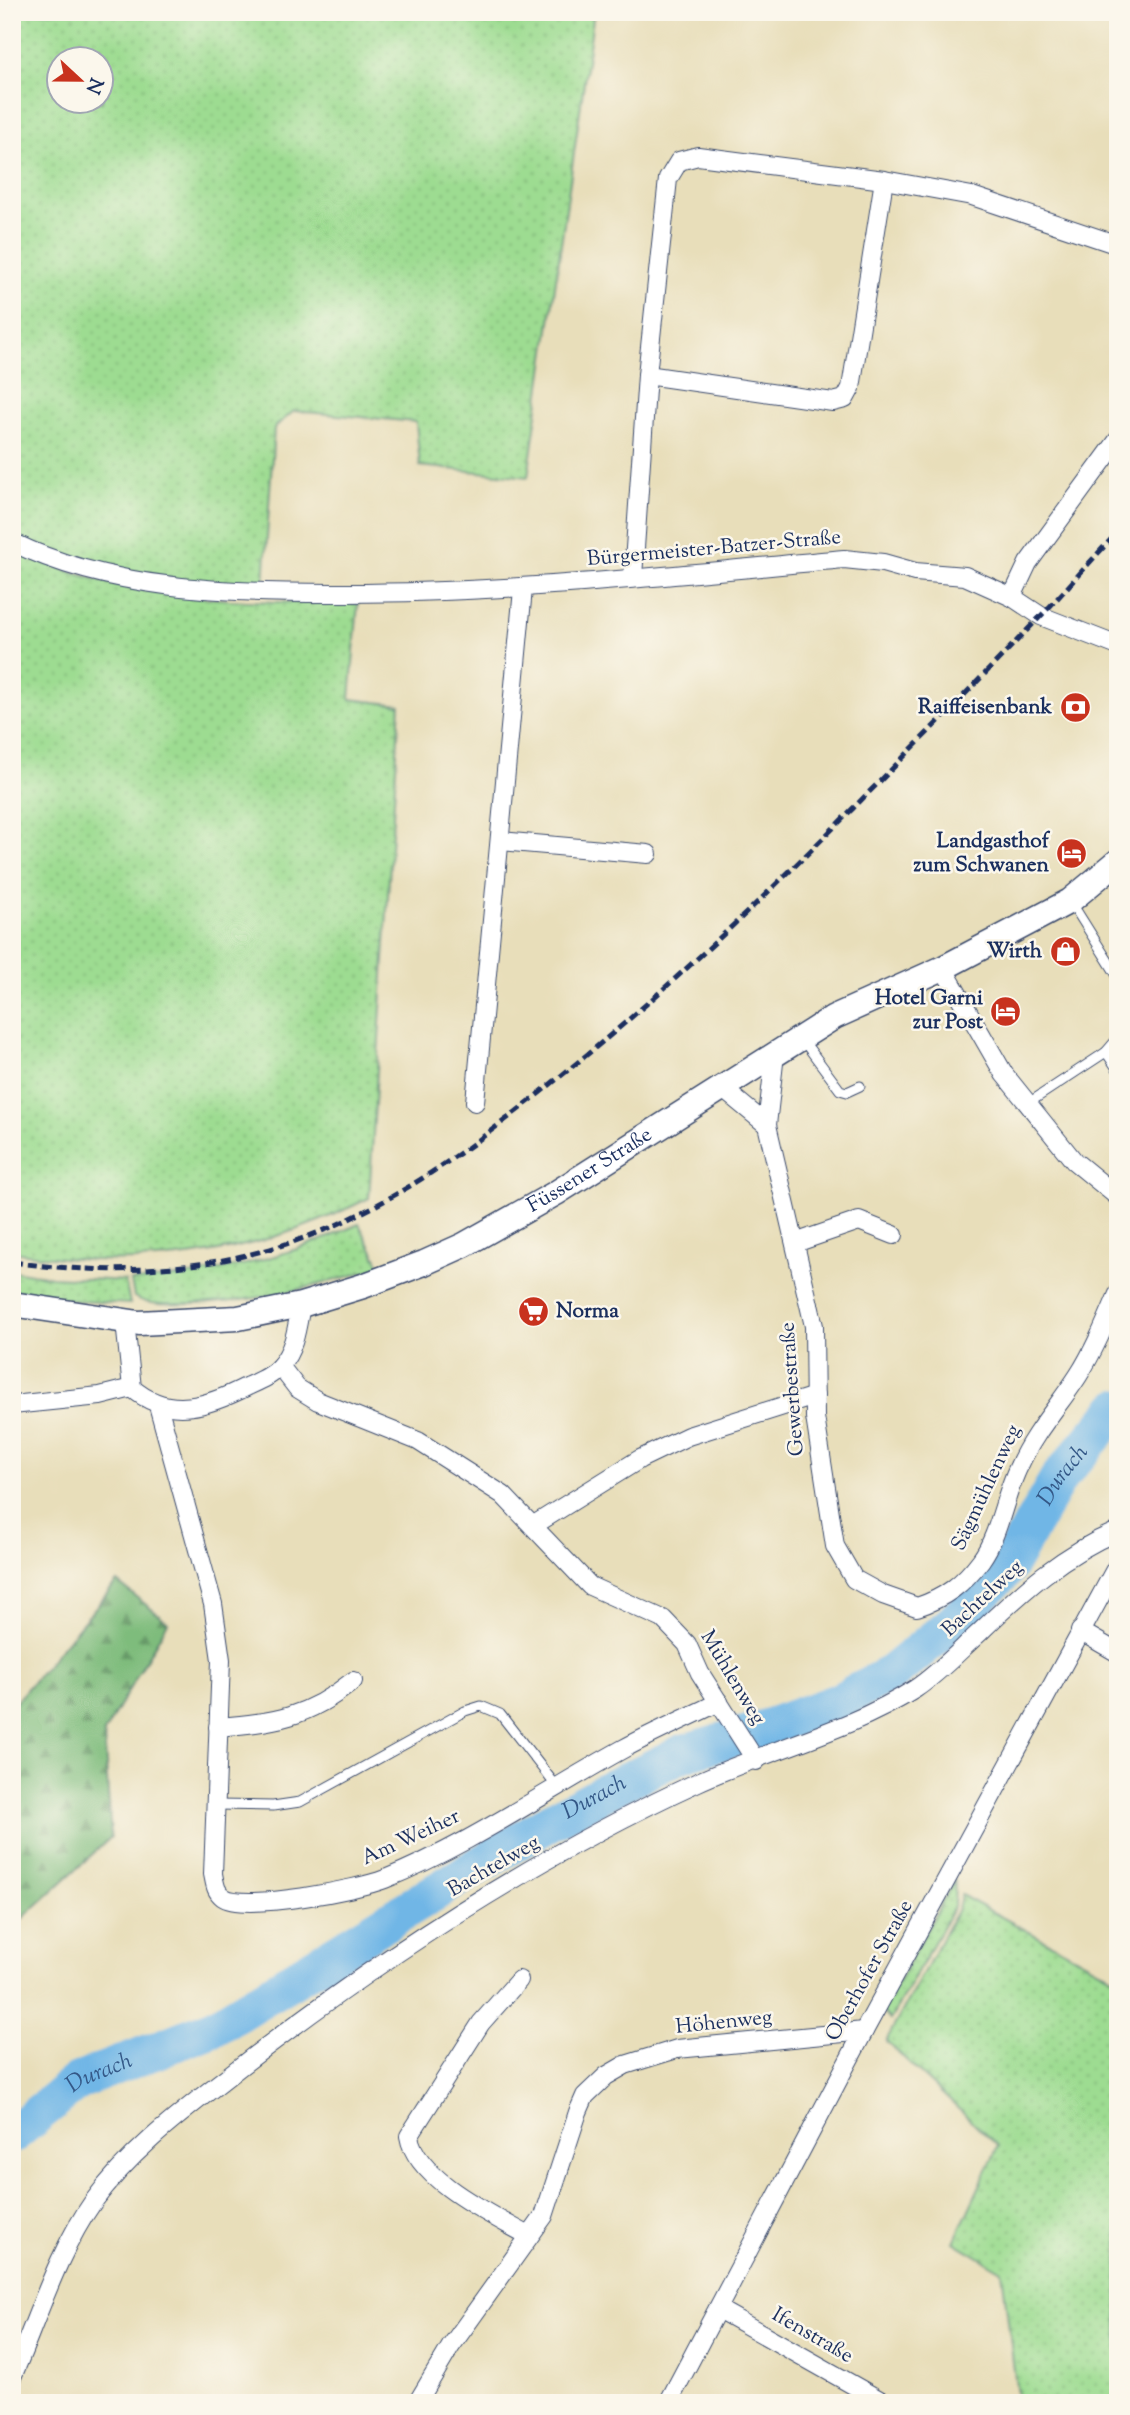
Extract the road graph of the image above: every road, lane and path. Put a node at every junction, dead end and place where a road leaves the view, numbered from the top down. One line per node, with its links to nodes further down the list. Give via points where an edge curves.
1 (884, 180): 2 (street, via 972,196); 3 (street, via 851,388 845,399 833,402); 3 (street, via 698,156 679,161 668,179)
2 (1118, 245)
3 (648, 375): 6 (street)
4 (1118, 440): 8 (street, via 1028,564)
5 (12, 542): 7 (street, Bürgermeister-Batzer-Straße, via 37,554 123,578 235,593)
6 (633, 577): 7 (street, Bürgermeister-Batzer-Straße); 8 (street, Bürgermeister-Batzer-Straße, via 844,559 965,576)
7 (523, 589): 10 (street)
8 (1012, 597): 9 (street, Bürgermeister-Batzer-Straße, via 1041,616)
9 (1118, 646)
10 (500, 841): 11 (street); 23 (street)
11 (648, 855)
12 (1118, 861): 13 (main road, Füssener Straße)
13 (1070, 901): 14 (main road, Füssener Straße); 15 (lane)
14 (943, 968): 16 (main road, Füssener Straße, via 834,1017); 24 (street, via 1004,1074)
15 (1118, 977)
16 (801, 1037): 19 (main road, Füssener Straße); 21 (lane, via 841,1090)
17 (1118, 1038): 18 (lane)
18 (1106, 1052): 20 (lane); 24 (lane)
19 (775, 1054): 22 (main road, Füssener Straße); 25 (street, Gewerbestraße)
20 (1118, 1070)
21 (860, 1086)
22 (722, 1088): 25 (street); 31 (main road, Füssener Straße, via 464,1245 363,1286)
23 (475, 1102)
24 (1027, 1104): 26 (street, via 1074,1161)
25 (767, 1125): 28 (street, Gewerbestraße)
26 (1118, 1197)
27 (894, 1235): 28 (street, via 859,1221)
28 (795, 1243): 35 (street, Gewerbestraße, via 814,1326)
29 (1118, 1294): 41 (street, Sägmühlenweg, via 1077,1377 1045,1419 1019,1465 983,1558 950,1593)
30 (12, 1304): 32 (main road, Füssener Straße)
31 (301, 1305): 32 (main road, Füssener Straße, via 238,1318); 33 (street, via 295,1340)
32 (132, 1323): 34 (street)
33 (280, 1366): 37 (street, via 229,1397 194,1408); 38 (street, Mühlenweg, via 298,1388 318,1401 418,1441 503,1495)
34 (132, 1388): 36 (street); 37 (street)
35 (815, 1396): 38 (street, via 688,1436 640,1459); 41 (street, Gewerbestraße, via 835,1546 854,1579)
36 (12, 1405)
37 (158, 1405): 46 (street, Am Weiher, via 213,1604 221,1660)
38 (534, 1525): 45 (street, Mühlenweg, via 590,1586 663,1619 687,1644)
39 (1118, 1531): 47 (street, Bachtelweg, via 1084,1545 1038,1578 915,1689 871,1712)
40 (1118, 1564): 42 (street, Oberhofer Straße)
41 (917, 1607)
42 (1080, 1631): 43 (street); 51 (street, Oberhofer Straße)
43 (1118, 1653)
44 (353, 1681): 46 (street, via 308,1712 285,1720)
45 (722, 1708): 47 (street, Mühlenweg); 48 (street, Am Weiher, via 625,1748)
46 (218, 1727): 49 (street, Am Weiher)
47 (753, 1756): 54 (street, Bachtelweg, via 604,1830 438,1926 366,1974 189,2107 127,2159 91,2204)
48 (557, 1787): 49 (lane, via 500,1714 481,1706 300,1802); 49 (street, Am Weiher, via 494,1825 384,1880 334,1893 246,1903 224,1898 216,1888)
49 (218, 1805)
50 (519, 1980): 52 (street, via 481,2023 409,2136 416,2155 441,2182)
51 (864, 2031): 52 (street, Höhenweg, via 677,2049 625,2065 606,2076 585,2096 544,2216); 53 (street, Oberhofer Straße)
52 (529, 2236): 55 (street, Höhenweg)
53 (718, 2309): 56 (street, Oberhofer Straße); 57 (street, Ifenstraße)
54 (12, 2377)
55 (416, 2403)
56 (668, 2403)
57 (885, 2403)

